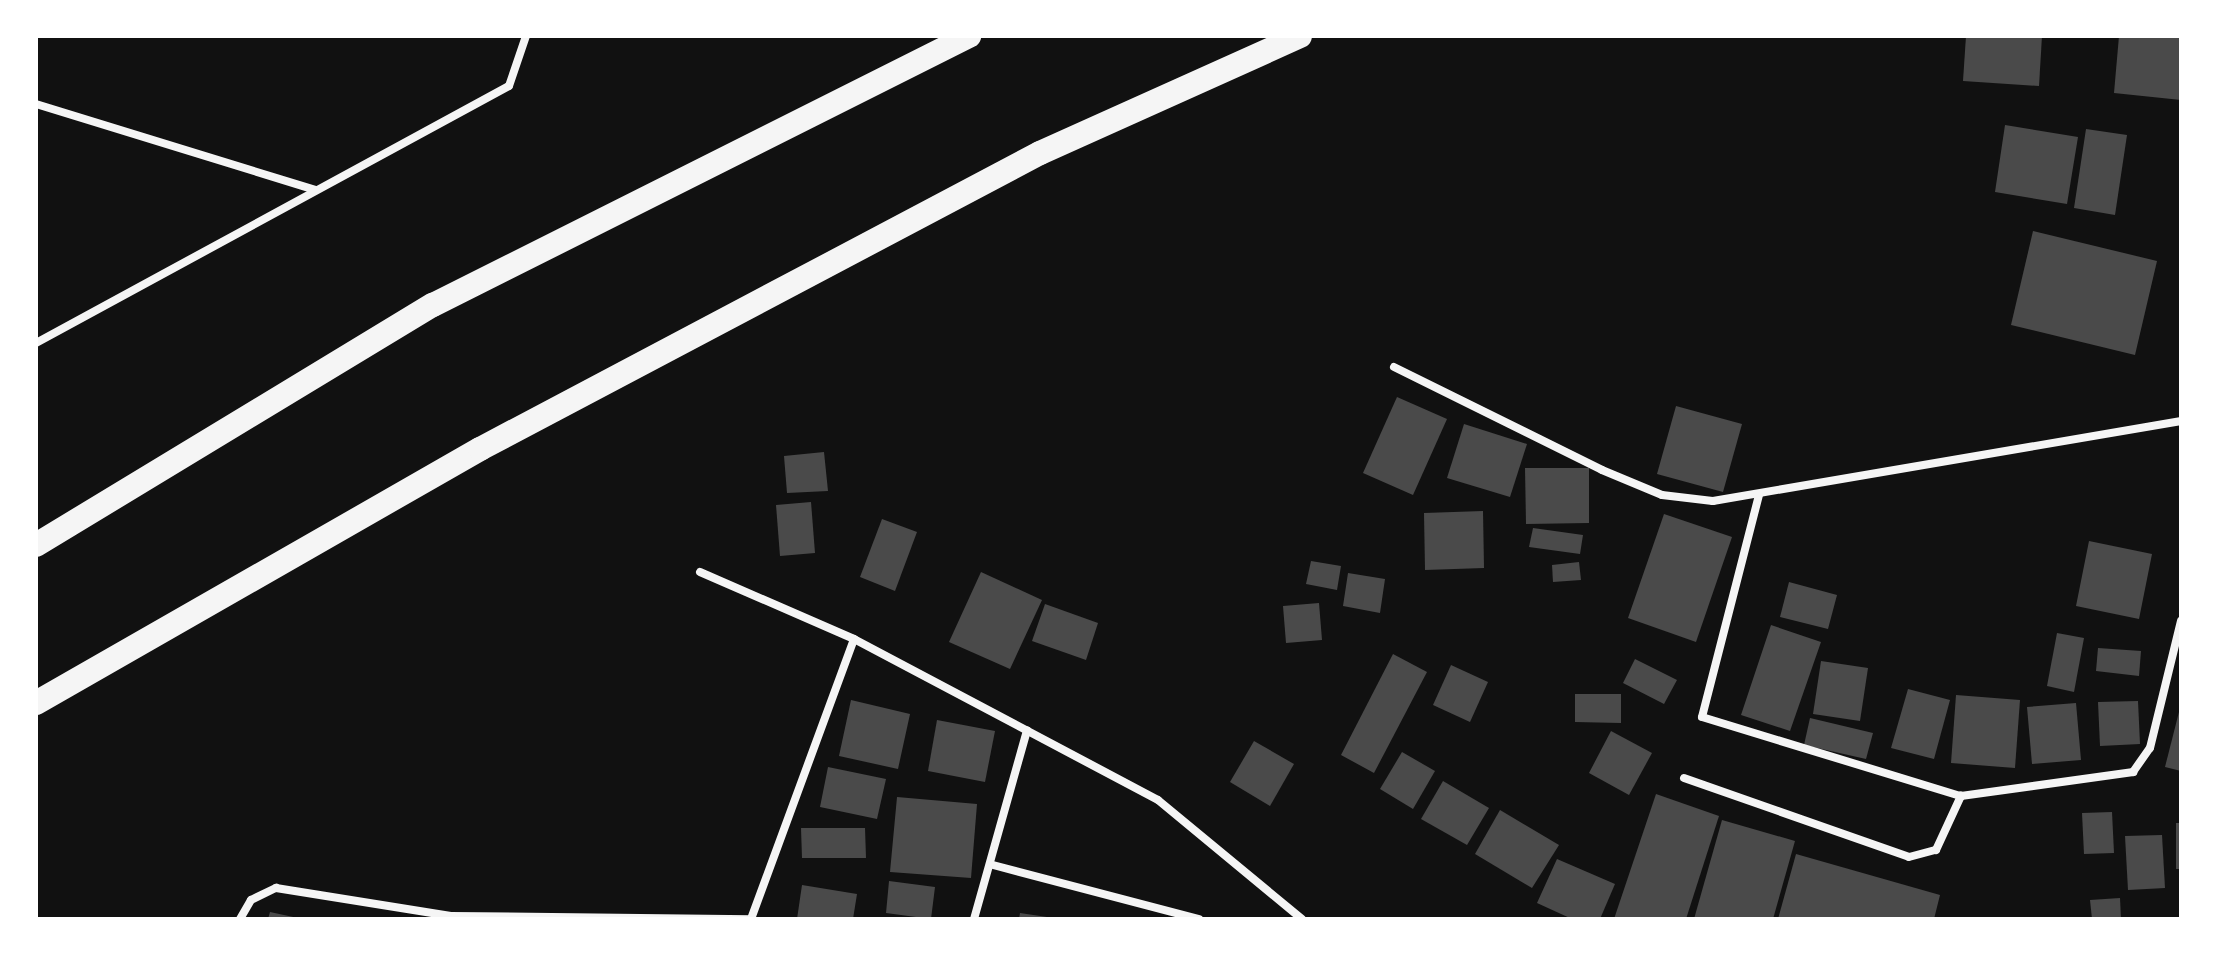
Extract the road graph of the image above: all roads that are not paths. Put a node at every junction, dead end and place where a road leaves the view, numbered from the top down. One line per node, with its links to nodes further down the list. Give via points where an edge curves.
1 (526, 36): 5 (street, via 509,86)
2 (969, 36): 10 (highway, via 433,305)
3 (1300, 36): 14 (highway, via 1040,153 480,449)
4 (36, 104): 5 (street)
5 (315, 190): 6 (street)
6 (36, 343)
7 (1394, 367): 9 (street, via 1662,495 1713,501)
8 (2181, 421): 9 (street)
9 (1759, 495): 17 (street, via 1702,717)
10 (36, 545)
11 (700, 572): 13 (street)
12 (2181, 621): 17 (street, via 2150,748 2133,772)
13 (854, 639): 15 (street); 21 (street)
14 (36, 703)
15 (1027, 730): 18 (street); 24 (street, via 1158,800)
16 (1684, 778): 17 (street, via 1909,857 1936,850)
17 (1961, 796)
18 (993, 865): 22 (street); 23 (street)
19 (451, 918): 20 (street, via 276,888 251,900); 21 (street)
20 (240, 919)
21 (751, 919)
22 (974, 919)
23 (1199, 919)
24 (1302, 919)

